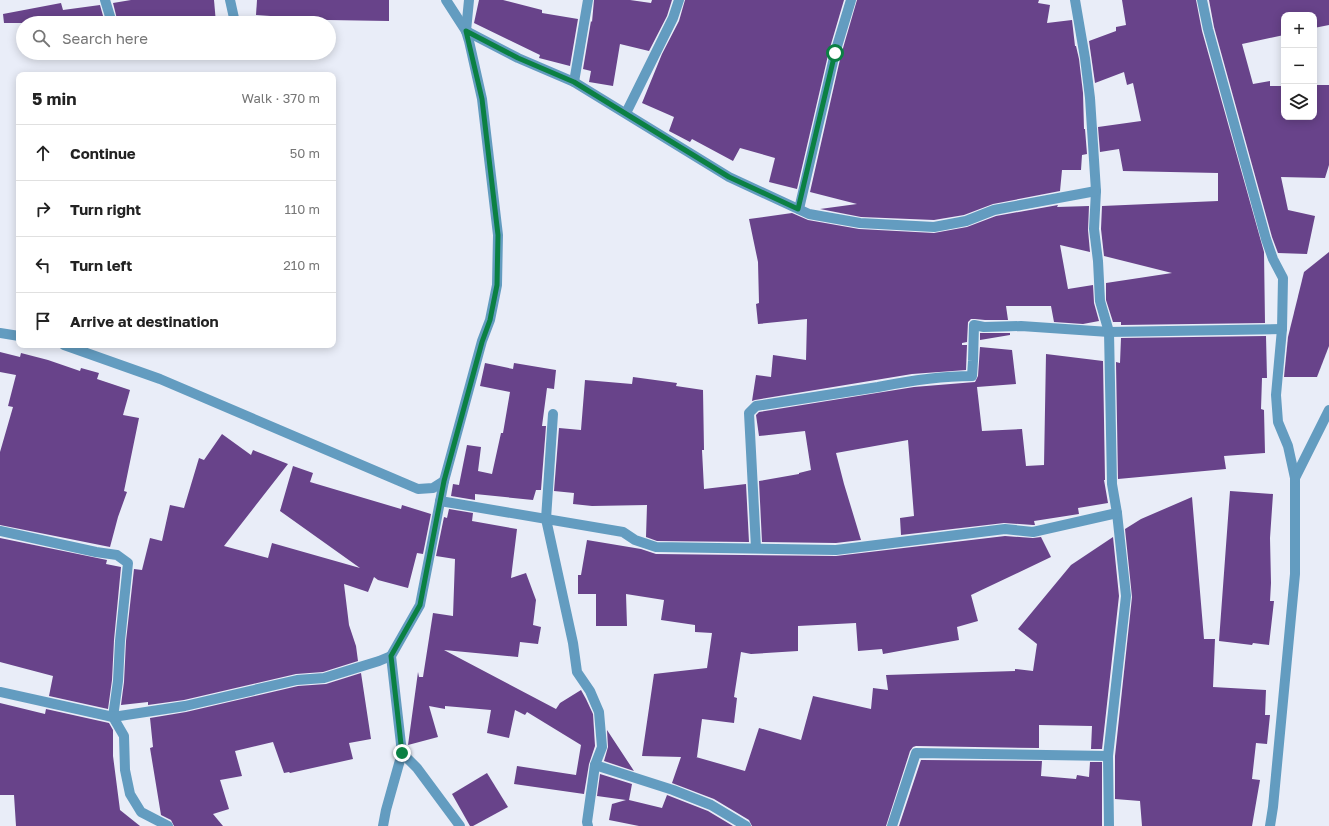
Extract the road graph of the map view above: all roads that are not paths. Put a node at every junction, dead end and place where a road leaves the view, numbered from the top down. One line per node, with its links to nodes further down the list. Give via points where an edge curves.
1 (105, 0): 10 (street)
2 (230, 0): 11 (street)
3 (446, 0): 12 (street)
4 (469, 0): 12 (street)
5 (588, 0): 13 (street)
6 (679, 0): 14 (street, via 673,18)
7 (851, 0): 16 (street, via 835,53)
8 (1075, 0): 15 (street, via 1090,98)
9 (1202, 0): 17 (street, via 1266,239 1273,259 1284,278)
10 (110, 16)
11 (234, 16)
12 (466, 31): 13 (street, via 518,58); 25 (street, via 482,99 498,235 497,285 490,320)
13 (574, 82): 14 (street)
14 (626, 113): 16 (street, via 729,177)
15 (1096, 191): 16 (street, via 994,210 966,221 934,227 860,223 809,214); 18 (street, via 1094,229 1100,300)
16 (798, 209)
17 (1282, 329): 18 (street); 24 (street, via 1276,395 1278,422 1288,446)
18 (1109, 332): 27 (street, via 1112,484); 30 (street, via 974,325 972,376 898,383 756,406 749,413)
19 (0, 333): 20 (street)
20 (16, 336)
21 (72, 348): 25 (street, via 160,379 418,489 433,488)
22 (1329, 410): 24 (street)
23 (552, 414): 28 (street)
24 (1295, 478): 44 (street, via 1295,574)
25 (444, 481): 26 (street)
26 (440, 501): 28 (street); 31 (street, via 420,605)
27 (1118, 513): 30 (street, via 1034,532 1005,529 836,550); 35 (street, via 1126,596)
28 (546, 519): 30 (street, via 623,532 635,540 656,547); 36 (street, via 577,672 590,691 599,712 602,747)
29 (0, 531): 33 (street, via 117,555 128,563)
30 (756, 548)
31 (391, 656): 33 (street, via 324,678 297,680 186,706); 34 (street)
32 (0, 692): 33 (street)
33 (113, 717): 37 (street, via 124,736 125,770 130,794 141,812)
34 (402, 753): 38 (street); 39 (street, via 417,768)
35 (1108, 756): 42 (street, via 916,753); 43 (street)
36 (595, 766): 40 (street); 41 (street, via 673,790 711,805)
37 (168, 826)
38 (383, 826)
39 (460, 826)
40 (588, 826)
41 (746, 826)
42 (892, 826)
43 (1109, 826)
44 (1270, 826)

